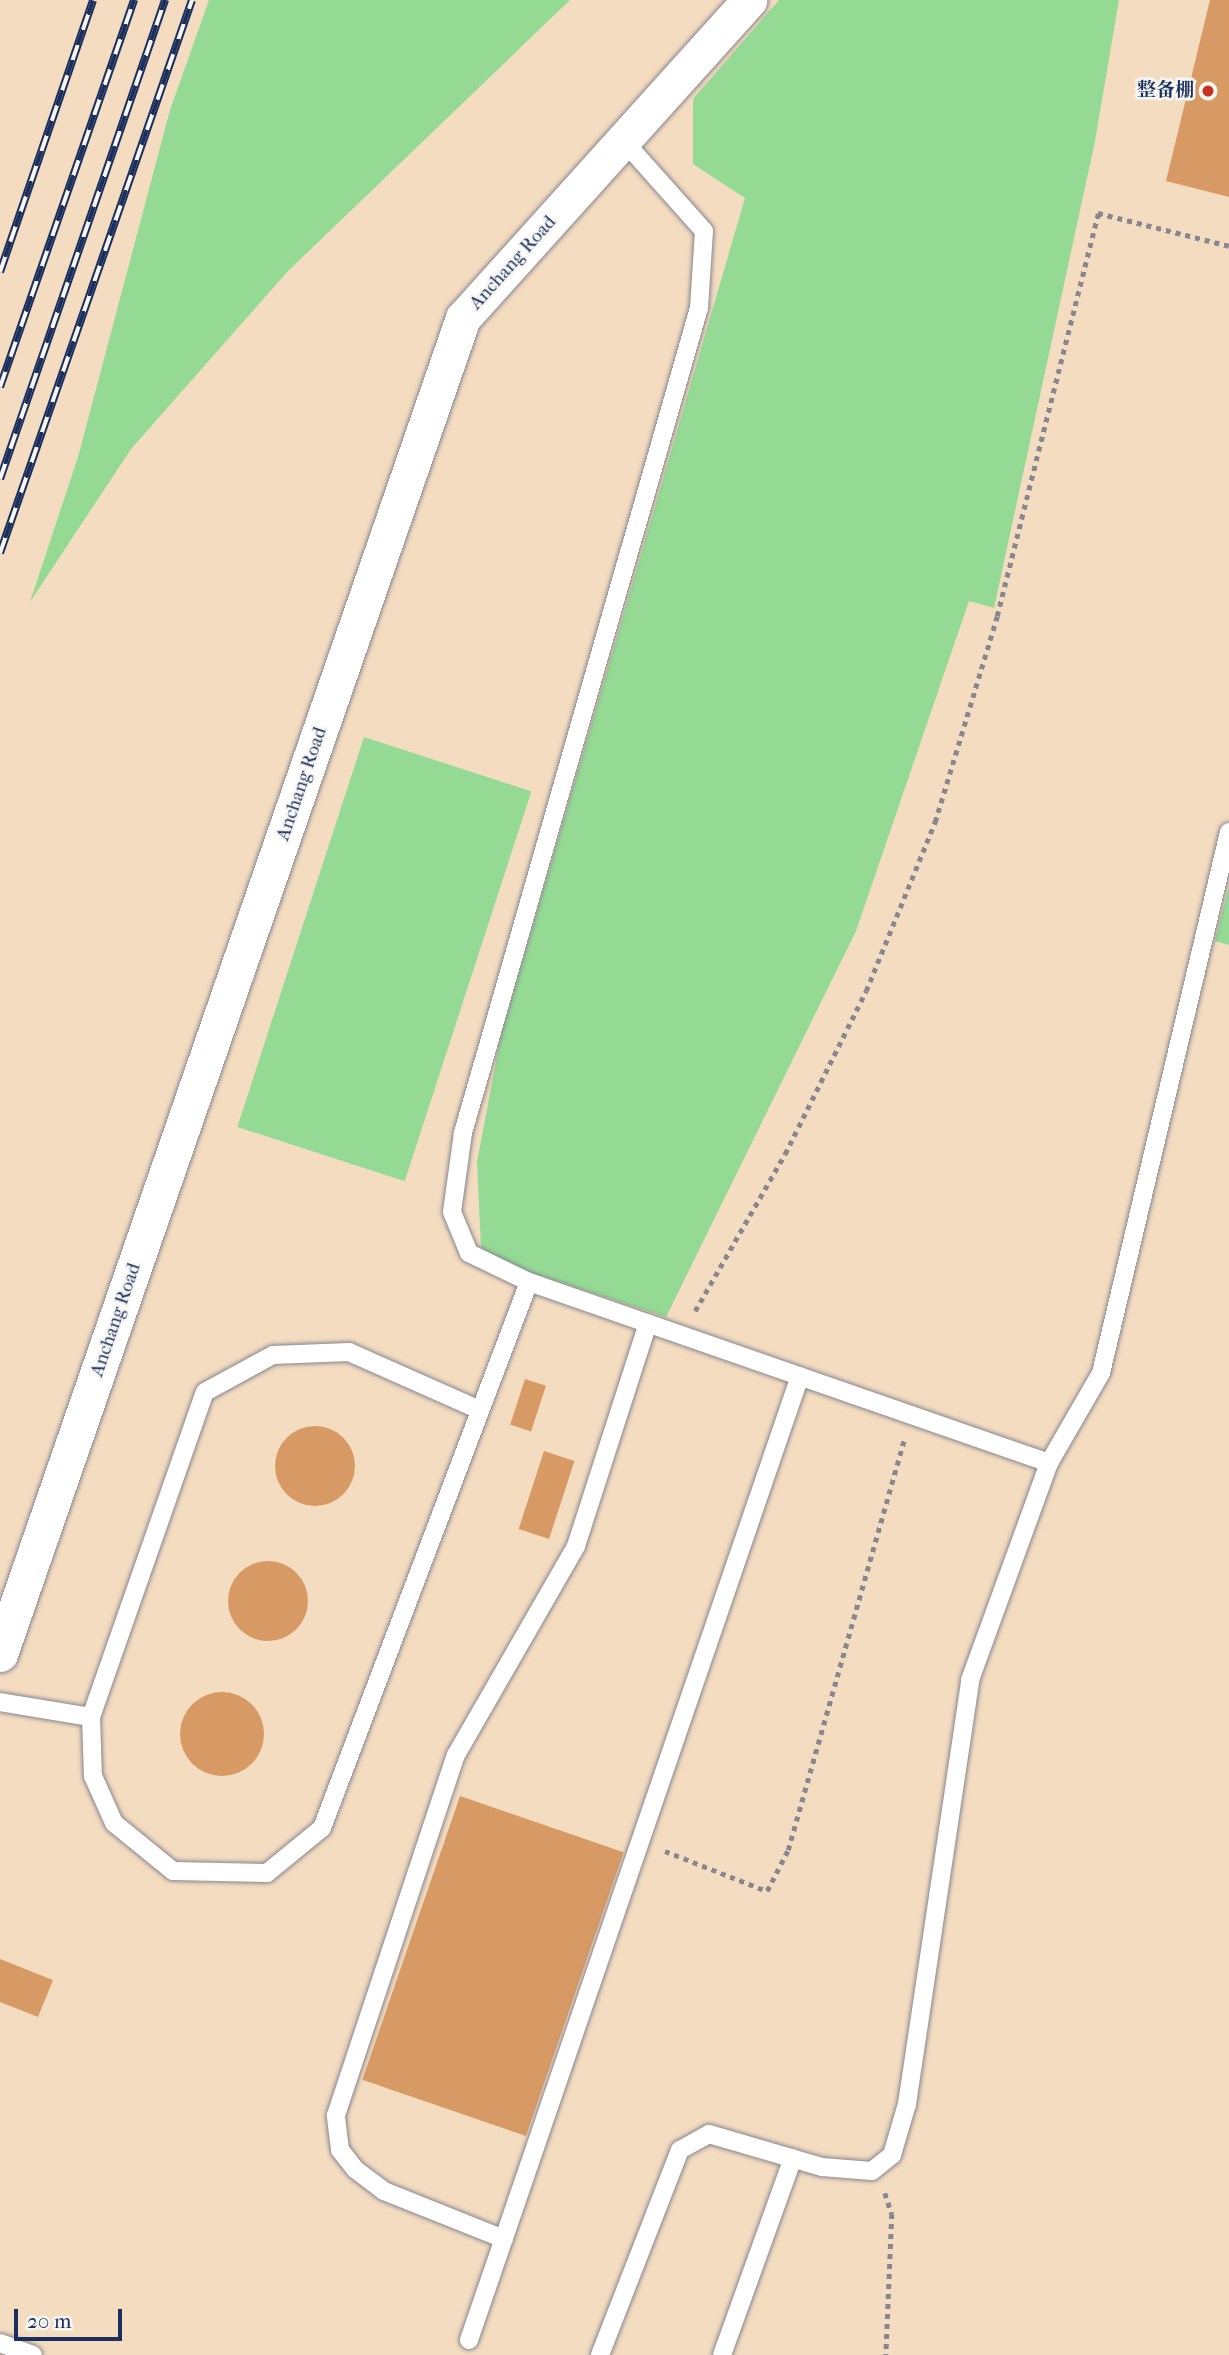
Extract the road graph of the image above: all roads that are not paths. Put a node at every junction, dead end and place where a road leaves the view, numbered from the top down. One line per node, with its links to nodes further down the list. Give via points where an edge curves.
1 (749, 0): 2 (street, Anchang Road)
2 (623, 140): 4 (lane, via 705,230 699,308 463,1133 452,1212 469,1253); 9 (street, Anchang Road, via 463,318)
3 (1229, 832): 8 (lane, via 1101,1373)
4 (529, 1282): 5 (lane); 7 (lane)
5 (648, 1323): 6 (lane); 13 (lane, via 576,1546 456,1755 336,2115 340,2150 355,2169 384,2191)
6 (800, 1376): 8 (lane); 13 (lane)
7 (480, 1410): 11 (lane, via 349,1352 273,1355 205,1392); 11 (lane, via 322,1828 267,1873 173,1871 114,1823 93,1776)
8 (1049, 1463): 12 (lane, via 970,1680 908,2104 892,2155 872,2171 822,2167)
9 (0, 1654)
10 (0, 1702): 11 (lane)
11 (91, 1717)
12 (793, 2158): 17 (lane, via 709,2134 680,2150); 18 (lane)
13 (504, 2239): 14 (lane)
14 (470, 2340)
15 (0, 2343): 16 (lane)
16 (33, 2355)
17 (600, 2355)
18 (722, 2355)

